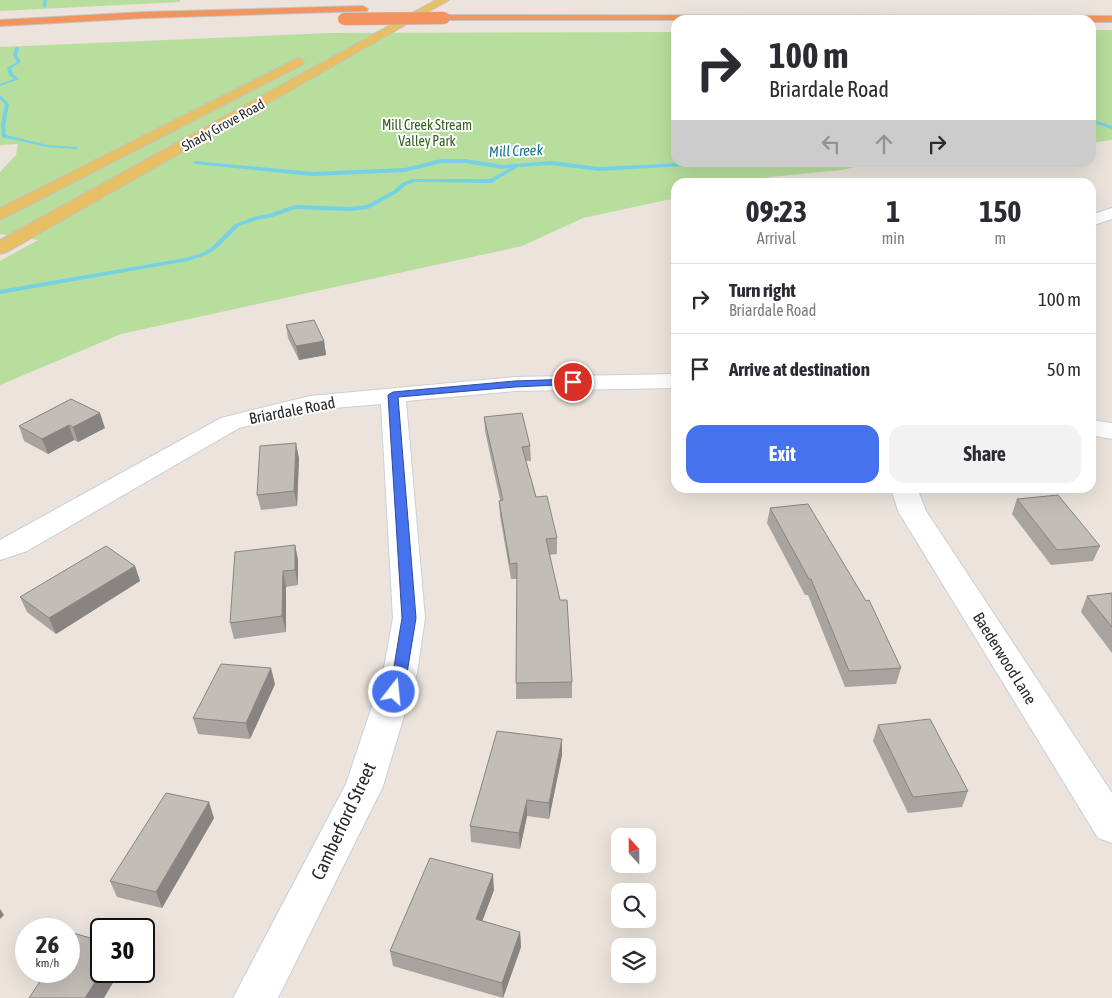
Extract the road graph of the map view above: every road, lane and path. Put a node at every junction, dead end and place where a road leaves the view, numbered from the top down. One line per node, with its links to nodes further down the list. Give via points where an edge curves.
1 (416, 0): 9 (main road)
2 (444, 0): 14 (main road, Shady Grove Road)
3 (1112, 9): 7 (highway, via 363,9)
4 (671, 18): 8 (highway, bridge, via 344,19)
5 (1096, 18): 6 (highway, bridge)
6 (1112, 18)
7 (0, 23)
8 (0, 33)
9 (354, 33)
10 (310, 56): 12 (main road, Shady Grove Road)
11 (1112, 213): 13 (street)
12 (0, 215)
13 (1096, 218)
14 (0, 248)
15 (671, 381): 16 (street, Briardale Road, via 515,384)
16 (393, 395): 20 (street, Briardale Road, via 310,403 230,423 17,544); 22 (street, Camberford Street, via 409,618 400,673 364,786)
17 (1096, 428): 18 (street)
18 (1112, 431)
19 (906, 493): 21 (street, Baederwood Lane, via 912,511)
20 (0, 550)
21 (1112, 826)
22 (255, 998)

